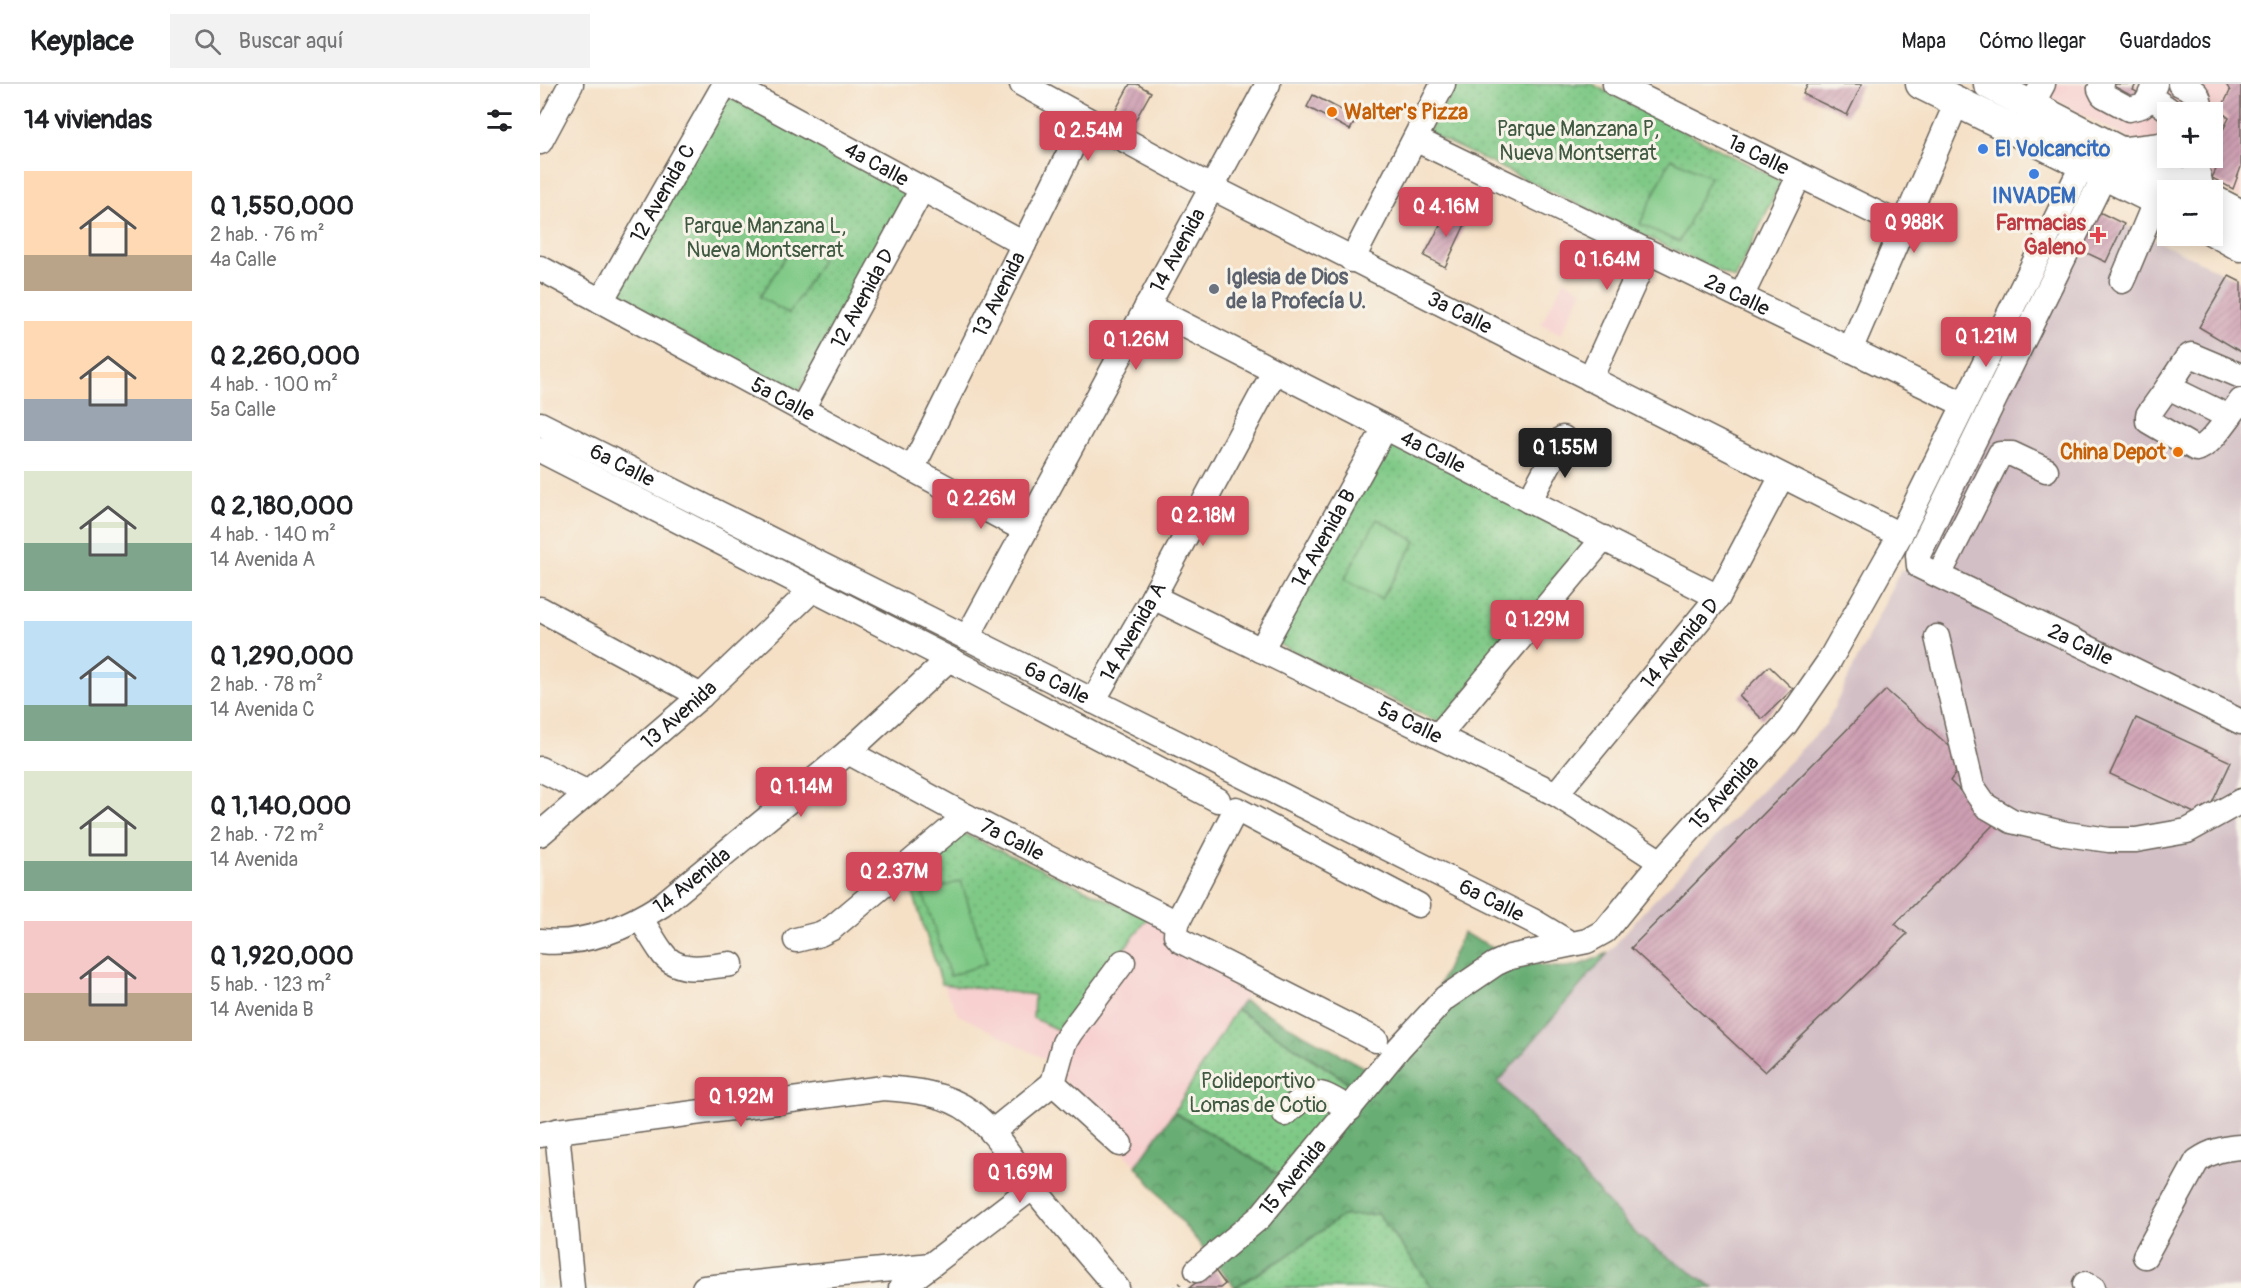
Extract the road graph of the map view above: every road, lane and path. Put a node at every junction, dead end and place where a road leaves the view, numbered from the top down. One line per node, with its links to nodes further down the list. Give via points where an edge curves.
1 (571, 84): 16 (street)
2 (727, 84): 22 (street, 4a Calle); 36 (street, 12 Avenida C)
3 (1022, 84): 14 (street, 3a Calle)
4 (1269, 84): 21 (street, 14 Avenida)
5 (1443, 84): 15 (street)
6 (1615, 84): 19 (street, 1a Calle)
7 (1989, 84): 12 (main road)
8 (2102, 84): 11 (street, via 2103,95 2129,109 2142,106)
9 (2180, 84): 13 (street, via 2196,92)
10 (1939, 89): 18 (main road); 27 (street)
11 (2153, 91)
12 (2037, 95): 18 (main road)
13 (2200, 102)
14 (1086, 119): 21 (street, 3a Calle); 29 (street, 13 Avenida)
15 (1415, 139): 31 (street, 2a Calle); 32 (street)
16 (540, 142)
17 (2157, 146): 18 (street)
18 (2102, 162): 20 (main road); 23 (main road); 43 (street, 15 Avenida); 57 (street, via 1918,555)
19 (1799, 176): 27 (street, 1a Calle); 35 (street)
20 (2161, 180)
21 (1211, 187): 32 (street, 3a Calle); 37 (street, 14 Avenida)
22 (922, 189): 29 (street, 4a Calle); 44 (street, 12 Avenida D)
23 (2157, 200)
24 (2223, 206): 26 (main road)
25 (2157, 213): 34 (street)
26 (2241, 215)
27 (1903, 226): 38 (street)
28 (2223, 236): 30 (main road)
29 (1024, 244): 50 (street, 13 Avenida)
30 (2241, 246)
31 (1648, 252): 35 (street, 2a Calle); 41 (street)
32 (1352, 260): 41 (street, 3a Calle)
33 (540, 267): 36 (street, 5a Calle)
34 (2122, 281)
35 (1741, 297): 38 (street, 2a Calle)
36 (601, 301): 44 (street, 5a Calle)
37 (1147, 306): 39 (street, 4a Calle); 54 (street, 14 Avenida)
38 (1850, 350): 43 (street, 2a Calle)
39 (1274, 372): 47 (street, 4a Calle); 59 (street, 14 Avenida A)
40 (2241, 376): 42 (street, via 2191,355)
41 (1590, 379): 52 (street, 3a Calle)
42 (2168, 387): 45 (street); 45 (street, via 2148,415 2148,422 2196,449 2211,440)
43 (1963, 404): 55 (street, 15 Avenida)
44 (802, 409): 50 (street, 5a Calle)
45 (2235, 409)
46 (540, 424): 63 (street, 6a Calle)
47 (1385, 428): 53 (street, 4a Calle); 64 (street, 14 Avenida B)
48 (1563, 438): 53 (street)
49 (540, 450): 58 (street, 6a Calle)
50 (912, 469): 54 (street, 5a Calle)
51 (2046, 470): 57 (street, via 2012,454 2000,454)
52 (1782, 476): 55 (street, 3a Calle); 60 (street, 14 Avenida D)
53 (1530, 501): 56 (street, 4a Calle)
54 (1025, 530): 63 (street, 14 Avenida)
55 (1900, 535): 78 (street, 15 Avenida, via 1828,663 1785,724)
56 (1604, 538): 60 (street, 4a Calle); 69 (street)
57 (1929, 570): 68 (street, 2a Calle)
58 (813, 589): 65 (street, 6a Calle); 66 (street, 13 Avenida)
59 (1153, 597): 64 (street, 5a Calle); 67 (street, 14 Avenida A)
60 (1718, 597): 73 (street, 14 Avenida D)
61 (540, 609): 66 (street)
62 (1937, 637): 74 (street, via 1972,786 1986,806 2012,820 2066,834 2136,840 2187,831)
63 (967, 638): 67 (street, 6a Calle)
64 (1261, 650): 69 (street, 5a Calle)
65 (949, 659): 70 (street, 14 Avenida); 75 (street, 6a Calle)
66 (701, 696): 72 (street, 13 Avenida)
67 (1093, 701): 84 (street, 6a Calle, via 1533,921)
68 (2241, 722)
69 (1438, 736): 73 (street, 5a Calle)
70 (848, 752): 76 (street, 7a Calle); 80 (street, 14 Avenida, via 680,891)
71 (540, 769): 72 (street)
72 (588, 793): 77 (street, 13 Avenida)
73 (1556, 794): 78 (street, 5a Calle)
74 (2241, 801)
75 (1227, 805): 79 (street, 6a Calle); 81 (street)
76 (966, 816): 81 (street, 7a Calle); 82 (street, via 832,928)
77 (540, 834)
78 (1660, 862): 84 (street, 15 Avenida, via 1605,931 1596,938)
79 (1418, 905)
80 (630, 923): 83 (street, 14 Avenida, via 577,940); 86 (street, via 670,962 698,968)
81 (1177, 923): 87 (street, via 1176,935 1181,941)
82 (796, 940)
83 (540, 941)
84 (1571, 944): 89 (street, 15 Avenida, via 1510,957 1445,998)
85 (1123, 962): 88 (street, via 1070,1033)
86 (731, 964)
87 (1376, 1040)
88 (1053, 1083): 91 (street); 93 (street)
89 (1350, 1109): 90 (street, via 1316,1093 1305,1095); 98 (street, 15 Avenida, via 1260,1217)
90 (1284, 1114)
91 (992, 1132): 92 (street, via 970,1111 941,1097 883,1088); 95 (street)
92 (548, 1133): 99 (street)
93 (1120, 1144)
94 (2241, 1147): 96 (street, via 2220,1149 2197,1161)
95 (1033, 1187): 97 (street); 102 (street)
96 (2145, 1256)
97 (932, 1264): 100 (street); 101 (street)
98 (1197, 1270)
99 (572, 1288)
100 (704, 1288)
101 (901, 1288)
102 (1117, 1288)

